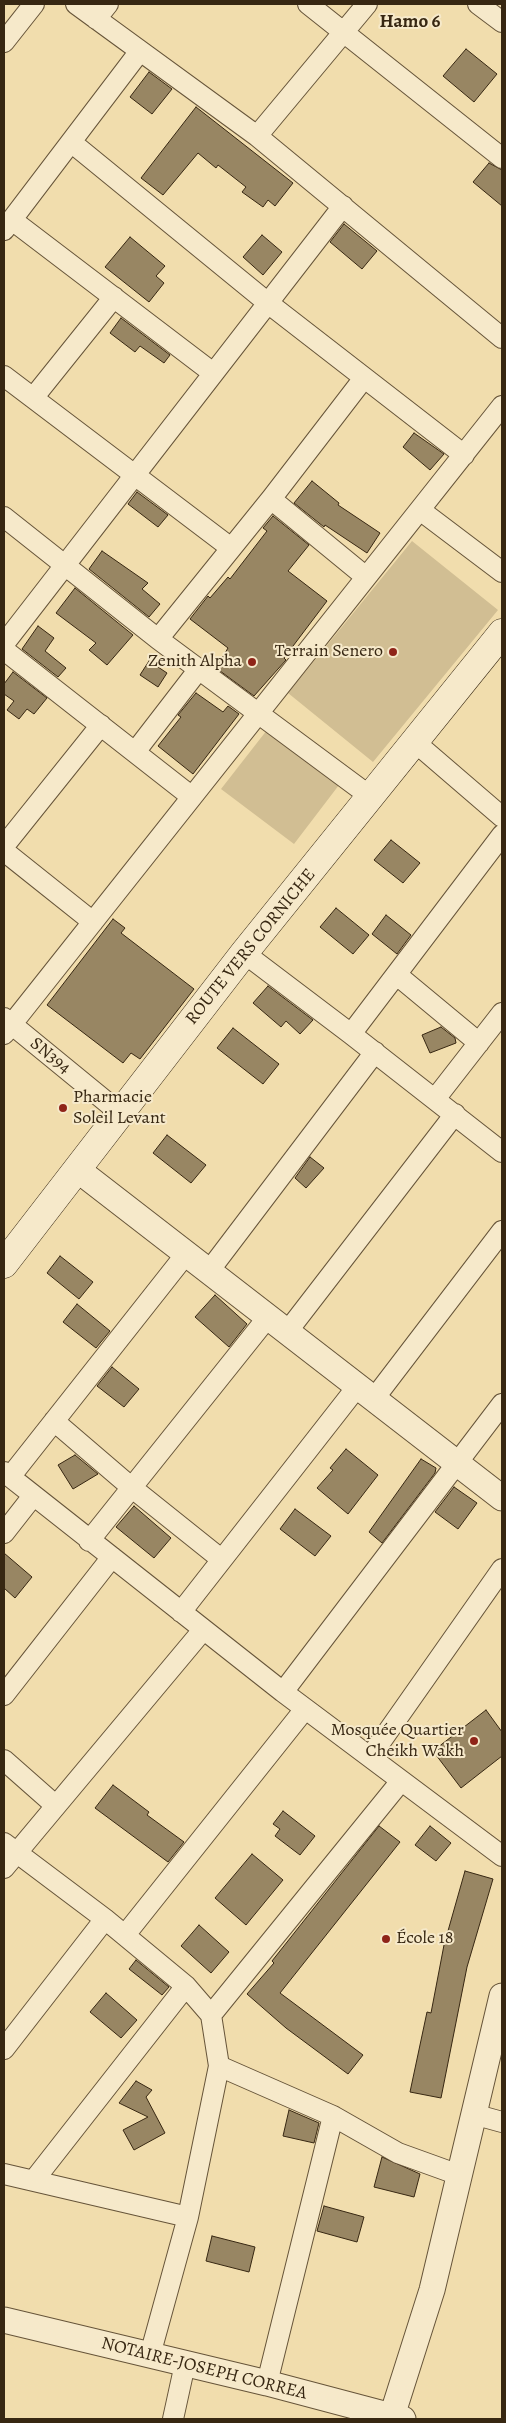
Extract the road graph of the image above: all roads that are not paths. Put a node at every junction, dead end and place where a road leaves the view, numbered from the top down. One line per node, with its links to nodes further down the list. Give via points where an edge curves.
1 (34, 4): 7 (street)
2 (76, 4): 5 (street)
3 (308, 4): 6 (street)
4 (367, 4): 6 (street)
5 (102, 11): 8 (street)
6 (344, 32): 9 (street); 11 (street)
7 (4, 42)
8 (140, 51): 9 (street); 10 (street)
9 (257, 136): 12 (street)
10 (71, 142): 13 (street); 15 (street)
11 (502, 158)
12 (343, 206): 15 (street); 16 (street)
13 (8, 225): 14 (street)
14 (114, 297): 17 (street); 20 (street)
15 (268, 303): 17 (street); 19 (street)
16 (502, 338)
17 (213, 373): 23 (street)
18 (4, 376): 20 (street)
19 (364, 378): 22 (street); 24 (street)
20 (33, 398): 23 (street)
21 (502, 406): 22 (street)
22 (464, 455): 25 (street)
23 (135, 474): 27 (street); 28 (street)
24 (271, 499): 27 (street); 30 (street)
25 (420, 510): 29 (street); 30 (street)
26 (4, 517): 28 (street)
27 (231, 548): 32 (street)
28 (65, 566): 32 (street); 33 (street)
29 (502, 572)
30 (366, 577): 36 (street)
31 (502, 633): 38 (main road, ROUTE VERS CORNICHE)
32 (158, 639): 35 (street)
33 (4, 644)
34 (4, 650): 37 (street)
35 (199, 669): 36 (street); 39 (street)
36 (258, 714): 40 (street); 41 (street)
37 (101, 725): 39 (street); 44 (street)
38 (416, 743): 41 (main road, ROUTE VERS CORNICHE); 42 (street)
39 (135, 752): 40 (street)
40 (192, 797): 46 (street)
41 (371, 797): 47 (main road, ROUTE VERS CORNICHE)
42 (502, 817)
43 (502, 835): 48 (street)
44 (4, 846)
45 (4, 851): 46 (street)
46 (93, 922): 50 (street)
47 (244, 953): 51 (street); 55 (main road, ROUTE VERS CORNICHE)
48 (397, 975): 51 (street); 52 (street)
49 (502, 1013): 52 (street)
50 (6, 1025): 55 (street, SN394)
51 (351, 1034): 53 (street)
52 (479, 1043): 54 (street)
53 (375, 1052): 54 (street); 62 (street)
54 (435, 1099): 56 (street)
55 (120, 1113): 58 (main road, ROUTE VERS CORNICHE)
56 (455, 1114): 57 (street); 63 (street)
57 (502, 1152)
58 (78, 1170): 60 (street); 61 (main road, ROUTE VERS CORNICHE)
59 (502, 1231): 64 (street)
60 (186, 1254): 62 (street); 66 (street)
61 (4, 1264)
62 (209, 1271): 63 (street)
63 (277, 1325): 64 (street); 69 (street)
64 (365, 1394): 67 (street); 75 (street)
65 (502, 1404): 67 (street)
66 (54, 1420): 68 (street); 69 (street)
67 (456, 1463): 71 (street); 79 (street)
68 (7, 1474): 70 (street)
69 (131, 1487): 73 (street); 75 (street)
70 (33, 1496): 72 (street); 73 (street)
71 (502, 1498)
72 (4, 1534)
73 (89, 1541): 74 (street)
74 (112, 1557): 77 (street); 80 (street)
75 (222, 1559): 77 (street)
76 (502, 1568): 82 (street)
77 (181, 1612): 78 (street)
78 (203, 1630): 79 (street); 85 (street)
79 (283, 1692): 81 (street)
80 (4, 1695)
81 (305, 1709): 82 (street); 89 (street)
82 (370, 1757): 84 (street)
83 (4, 1760): 85 (street)
84 (401, 1781): 87 (street); 92 (street)
85 (55, 1805): 86 (street)
86 (8, 1854): 88 (street)
87 (502, 1856)
88 (105, 1919): 89 (street); 93 (street)
89 (126, 1935): 90 (street)
90 (186, 1986): 92 (street); 100 (street)
91 (502, 1996): 95 (street)
92 (211, 2015): 94 (street)
93 (4, 2049)
94 (219, 2066): 96 (street); 101 (street)
95 (474, 2114): 97 (street); 99 (street)
96 (333, 2116): 99 (street, via 398,2153); 105 (street)
97 (502, 2122)
98 (4, 2174): 100 (street)
99 (459, 2175): 106 (street, via 432,2290)
100 (34, 2180): 101 (street)
101 (188, 2218): 103 (street)
102 (4, 2320): 103 (street, NOTAIRE-JOSEPH CORREA)
103 (150, 2355): 104 (street, NOTAIRE-JOSEPH CORREA)
104 (185, 2364): 105 (street, NOTAIRE-JOSEPH CORREA); 107 (street)
105 (267, 2384): 106 (street, NOTAIRE-JOSEPH CORREA)
106 (395, 2418)
107 (173, 2419)

